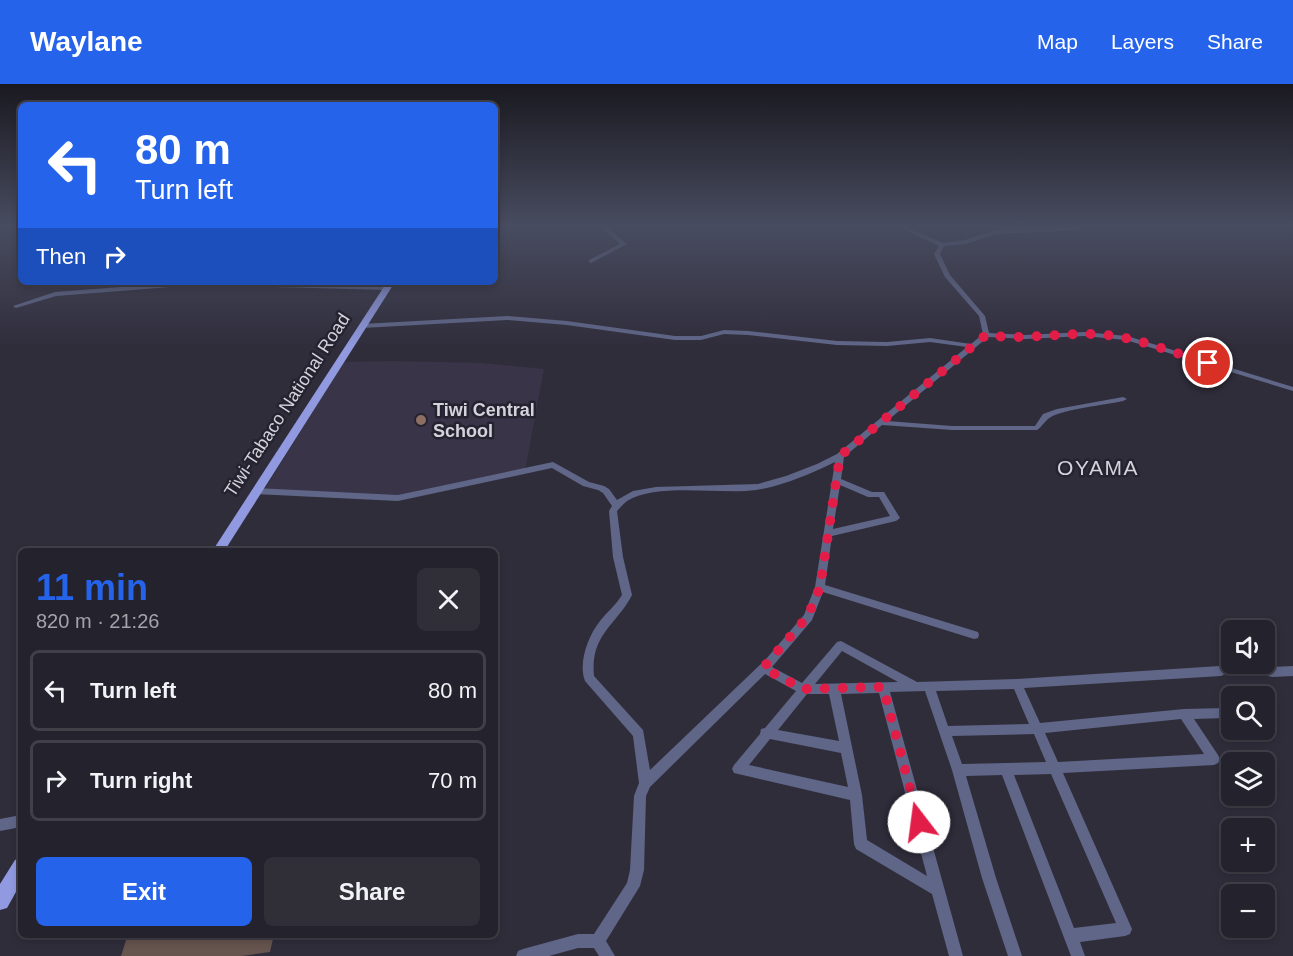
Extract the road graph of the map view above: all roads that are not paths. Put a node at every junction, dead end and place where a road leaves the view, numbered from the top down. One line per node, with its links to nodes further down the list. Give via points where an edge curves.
1 (941, 266): 6 (street, via 982,316)
2 (170, 285): 4 (street, via 55,294)
3 (389, 285): 5 (main road, Tiwi-Tabaco National Road)
4 (16, 306)
5 (364, 323): 7 (street, via 507,318 675,338 701,338 724,332 837,343 930,340); 13 (main road, Tiwi-Tabaco National Road)
6 (986, 335): 7 (street); 8 (street, via 1084,334 1127,338)
7 (973, 346): 10 (street)
8 (1293, 389)
9 (1123, 399): 10 (street, via 1059,411 1046,416 1036,429)
10 (881, 423): 11 (street)
11 (840, 456): 12 (street); 14 (street, via 754,488 654,490 633,494)
12 (836, 480): 15 (street); 15 (street, via 872,495 881,494 896,518)
13 (255, 491): 14 (street, via 398,498 554,465 606,491); 16 (main road, Tiwi-Tabaco National Road)
14 (615, 504): 37 (street, via 618,557 627,595 600,629 587,669 589,678 639,734)
15 (829, 533): 17 (street)
16 (220, 548)
17 (820, 587): 18 (street); 19 (street, via 808,616)
18 (974, 635)
19 (763, 668): 26 (street); 37 (street)
20 (1221, 670): 23 (street)
21 (1293, 671): 22 (street)
22 (1275, 672)
23 (1017, 684): 25 (street); 30 (street)
24 (883, 687): 25 (street); 27 (street); 42 (street)
25 (923, 687): 26 (street, via 841,645); 31 (street)
26 (803, 689): 27 (street); 32 (street)
27 (834, 689): 33 (street)
28 (1221, 713): 29 (street)
29 (1184, 714): 30 (street); 34 (street, via 1214,759)
30 (1036, 729): 31 (street); 34 (street)
31 (944, 731): 35 (street)
32 (765, 733): 33 (street); 38 (street, via 738,769)
33 (846, 748): 38 (street)
34 (1053, 768): 36 (street); 44 (street, via 1091,845 1125,928)
35 (958, 770): 36 (street); 49 (street)
36 (1006, 770): 44 (street)
37 (645, 783): 45 (street, via 640,796 633,886)
38 (856, 795): 42 (street, via 861,844)
39 (18, 821): 40 (street)
40 (0, 825)
41 (18, 872): 43 (main road)
42 (937, 889): 48 (street)
43 (0, 901)
44 (1070, 936): 50 (street)
45 (598, 940): 46 (street, via 578,941); 47 (street)
46 (523, 956)
47 (608, 956)
48 (956, 956)
49 (1015, 956)
50 (1078, 956)

